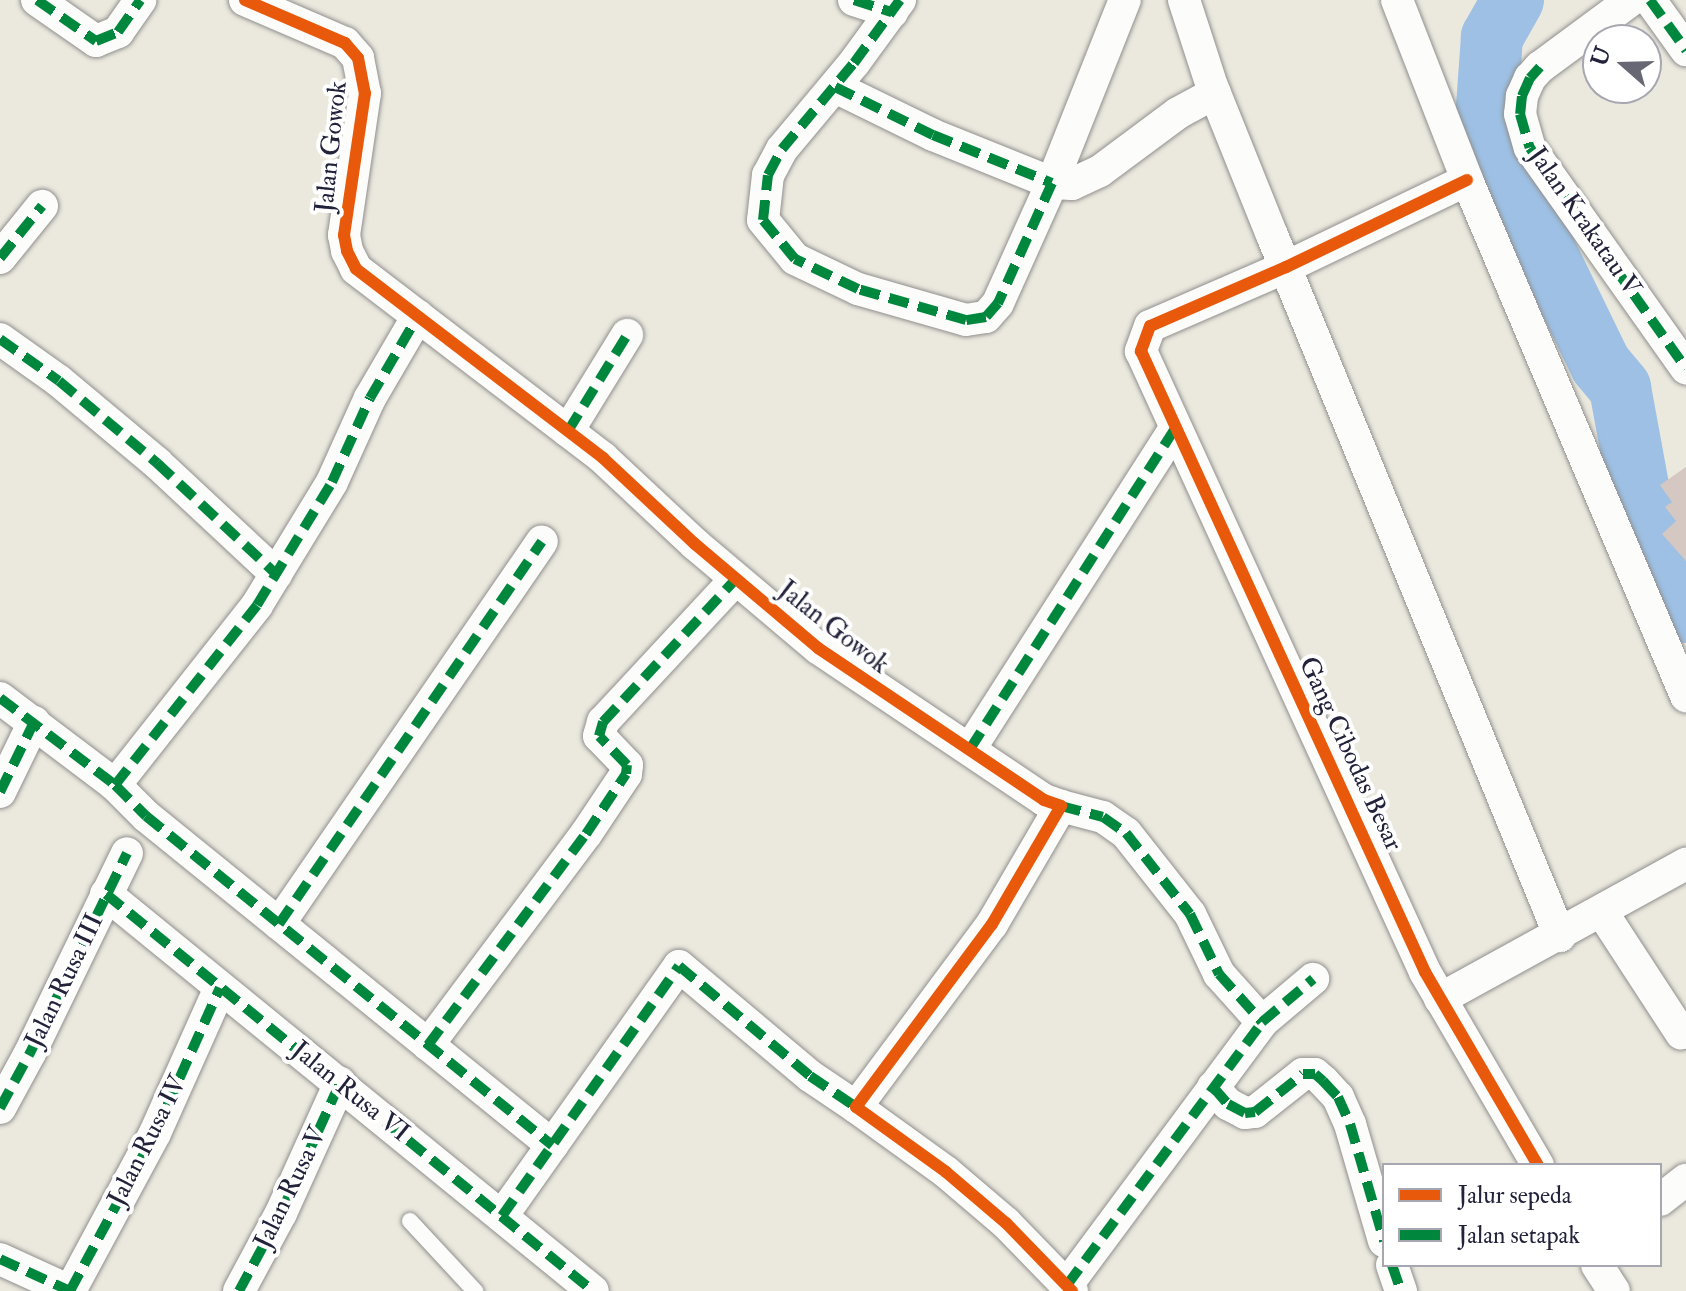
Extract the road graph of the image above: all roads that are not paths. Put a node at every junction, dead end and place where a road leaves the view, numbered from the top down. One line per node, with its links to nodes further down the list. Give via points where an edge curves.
1 (37, 0): 2 (street, via 96,41 118,32)
2 (140, 0)
3 (854, 0): 10 (street)
4 (1125, 0): 15 (street)
5 (1184, 0): 13 (street)
6 (1397, 0): 14 (street)
7 (1631, 0): 22 (street, Jalan Krakatau V, via 1540,67 1522,96 1520,114 1530,148)
8 (1650, 0): 11 (street)
9 (256, 2): 19 (street, Jalan Gowok, via 345,43 358,58 365,93 346,210 347,251 356,269)
10 (896, 6): 12 (street)
11 (1686, 50)
12 (835, 87): 15 (street, via 933,135); 15 (street, via 782,149 768,175 763,220 795,259 858,289 966,320 986,317 998,303)
13 (1215, 93): 15 (street, via 1178,113 1100,171 1072,184); 18 (street)
14 (1467, 180): 18 (street); 28 (street)
15 (1052, 183)
16 (42, 206): 17 (street)
17 (0, 258)
18 (1286, 267): 23 (street, Gang Cibodas Besar, via 1150,326 1141,351); 40 (street)
19 (418, 316): 24 (street, Jalan Gowok); 26 (street, via 370,398 332,482)
20 (627, 335): 24 (street)
21 (0, 339): 26 (street, via 157,463)
22 (1686, 368)
23 (1175, 429): 31 (street); 43 (street, Gang Cibodas Besar)
24 (568, 431): 27 (street, Jalan Gowok)
25 (542, 542): 39 (street)
26 (276, 574): 32 (street)
27 (736, 579): 31 (street, Jalan Gowok, via 869,686); 46 (street, via 603,722 599,736 627,765 626,774)
28 (1686, 696)
29 (0, 698): 30 (street)
30 (34, 722): 32 (street); 33 (street)
31 (970, 749): 34 (street, Jalan Gowok)
32 (115, 785): 39 (street)
33 (0, 792)
34 (1061, 806): 44 (street, Jalan Gowok, via 1103,817 1126,833 1190,914 1219,974); 49 (street, via 992,924)
35 (127, 853): 37 (street, Jalan Rusa III)
36 (1686, 864): 38 (street)
37 (106, 894): 42 (street, Jalan Rusa VI); 50 (street, Jalan Rusa III)
38 (1602, 912): 40 (street); 45 (street)
39 (279, 924): 46 (street)
40 (1560, 936): 43 (street)
41 (1313, 979): 44 (street)
42 (220, 988): 47 (street, Jalan Rusa VI); 62 (street, Jalan Rusa IV, via 155,1133)
43 (1440, 999): 52 (street, Gang Cibodas Besar)
44 (1262, 1022): 48 (street)
45 (1681, 1033)
46 (428, 1045): 51 (street)
47 (340, 1083): 55 (street, Jalan Rusa VI); 63 (street, Jalan Rusa V)
48 (1213, 1087): 57 (street, via 1239,1110 1255,1112 1303,1074 1315,1074 1338,1097 1350,1124); 61 (street)
49 (856, 1107): 51 (street, via 810,1076 679,966); 61 (street, via 946,1172 1006,1223)
50 (0, 1108)
51 (552, 1145): 55 (street)
52 (1537, 1163)
53 (1686, 1180): 54 (street)
54 (1662, 1198)
55 (502, 1216): 65 (street, Jalan Rusa VI)
56 (410, 1221): 64 (lane)
57 (1382, 1234)
58 (0, 1259): 62 (street)
59 (1393, 1267): 66 (street)
60 (1598, 1267): 67 (street)
61 (1069, 1288)
62 (70, 1291)
63 (239, 1291)
64 (475, 1291)
65 (593, 1291)
66 (1401, 1291)
67 (1614, 1291)

